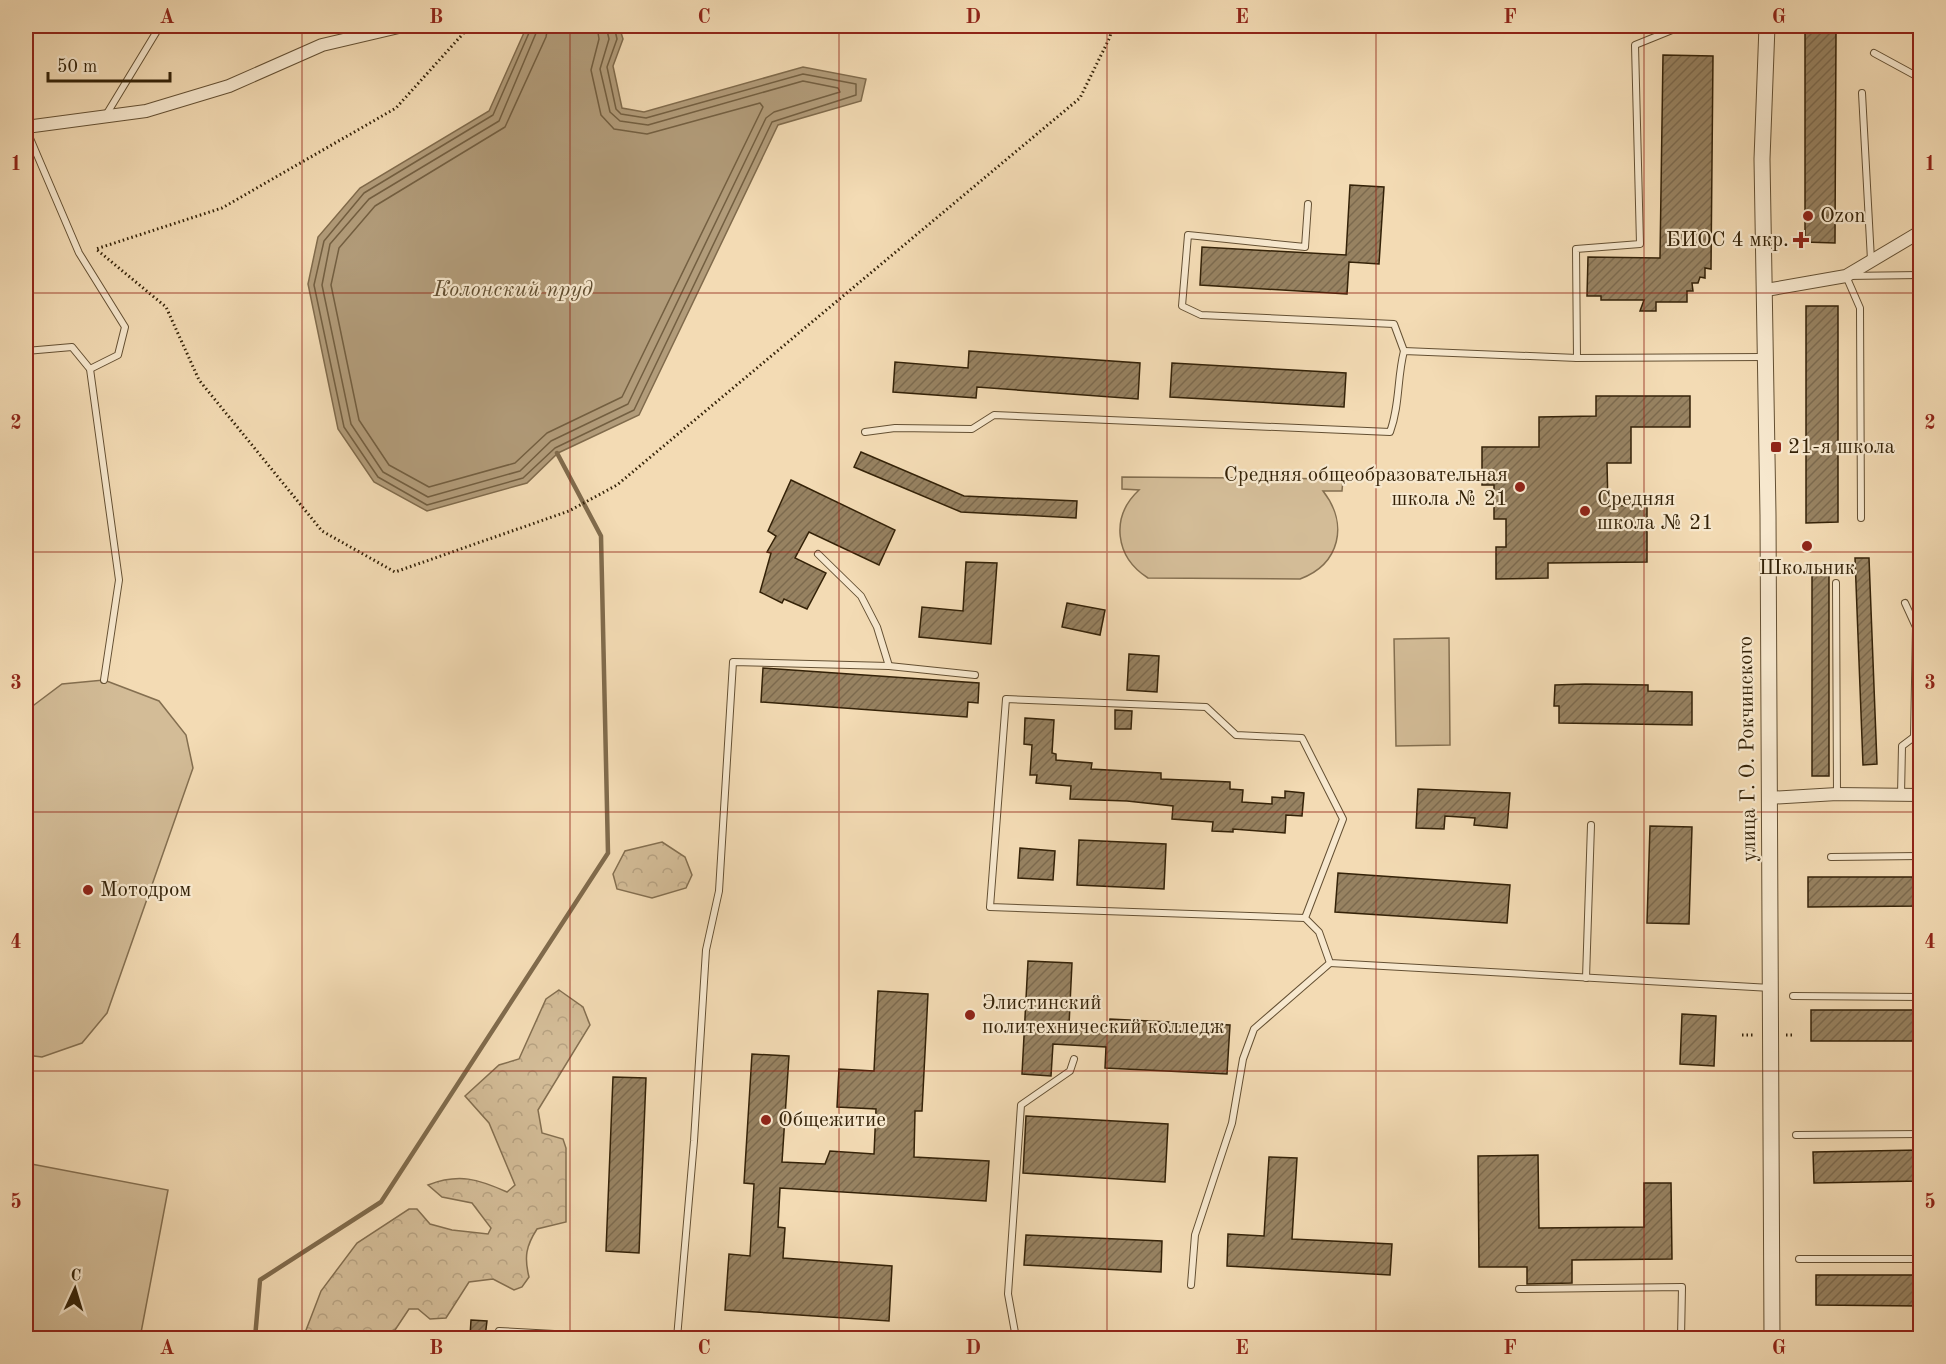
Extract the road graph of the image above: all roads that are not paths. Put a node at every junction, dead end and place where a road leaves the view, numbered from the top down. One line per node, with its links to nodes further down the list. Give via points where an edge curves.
1 (160, 26): 9 (lane)
2 (403, 26): 9 (street, via 322,45 229,87 146,111)
3 (1589, 26): 5 (lane)
4 (1767, 26): 16 (street, улица Г. О. Рокчинского, via 1762,159)
5 (1679, 27): 20 (lane, via 1635,45 1640,244 1576,249)
6 (1874, 53): 7 (lane)
7 (1920, 78)
8 (1862, 93): 13 (lane)
9 (105, 115): 10 (street)
10 (26, 128): 21 (lane, via 80,253 125,327 118,355)
11 (1308, 204): 18 (lane, via 1305,247 1188,235 1182,306 1201,315 1394,324)
12 (1920, 232): 13 (street)
13 (1871, 261): 15 (street)
14 (1920, 275): 15 (lane)
15 (1846, 276): 16 (street); 23 (lane, via 1860,308)
16 (1766, 290): 19 (street, улица Г. О. Рокчинского)
17 (26, 351): 21 (lane, via 72,347)
18 (1404, 351): 20 (lane); 22 (lane, via 1397,412 1390,432 994,415 972,429 895,428)
19 (1764, 357): 20 (lane); 33 (street, улица Г. О. Рокчинского)
20 (1577, 358)
21 (90, 369): 29 (lane, via 119,580)
22 (865, 432)
23 (1861, 518)
24 (818, 554): 27 (lane, via 861,596 877,627)
25 (1836, 583): 30 (lane)
26 (1905, 603): 31 (lane, via 1916,627 1914,737 1902,746)
27 (889, 666): 28 (lane); 52 (lane, via 734,662 719,891 706,950)
28 (975, 675)
29 (104, 680)
30 (1837, 794): 31 (street); 33 (street)
31 (1901, 795): 32 (street)
32 (1920, 795)
33 (1769, 798): 40 (street, улица Г. О. Рокчинского)
34 (1591, 825): 39 (lane)
35 (1920, 856): 36 (lane)
36 (1831, 857)
37 (1305, 918): 37 (lane, via 990,907 1006,699 1206,707 1236,735 1302,738 1343,819); 38 (lane, via 1319,932)
38 (1330, 963): 39 (lane); 48 (lane, via 1254,1029 1243,1059 1232,1123 1195,1235)
39 (1586, 978): 40 (lane)
40 (1772, 988): 55 (street, улица Г. О. Рокчинского)
41 (1793, 996): 42 (lane)
42 (1920, 997)
43 (1074, 1059): 53 (lane, via 1070,1071 1021,1105 1008,1294)
44 (1796, 1134): 45 (lane)
45 (1920, 1134)
46 (1799, 1259): 47 (lane)
47 (1920, 1259)
48 (1191, 1285)
49 (1519, 1289): 54 (lane, via 1682,1287)
50 (499, 1331): 51 (lane)
51 (629, 1338)
52 (677, 1338)
53 (1016, 1338)
54 (1681, 1338)
55 (1772, 1338)

